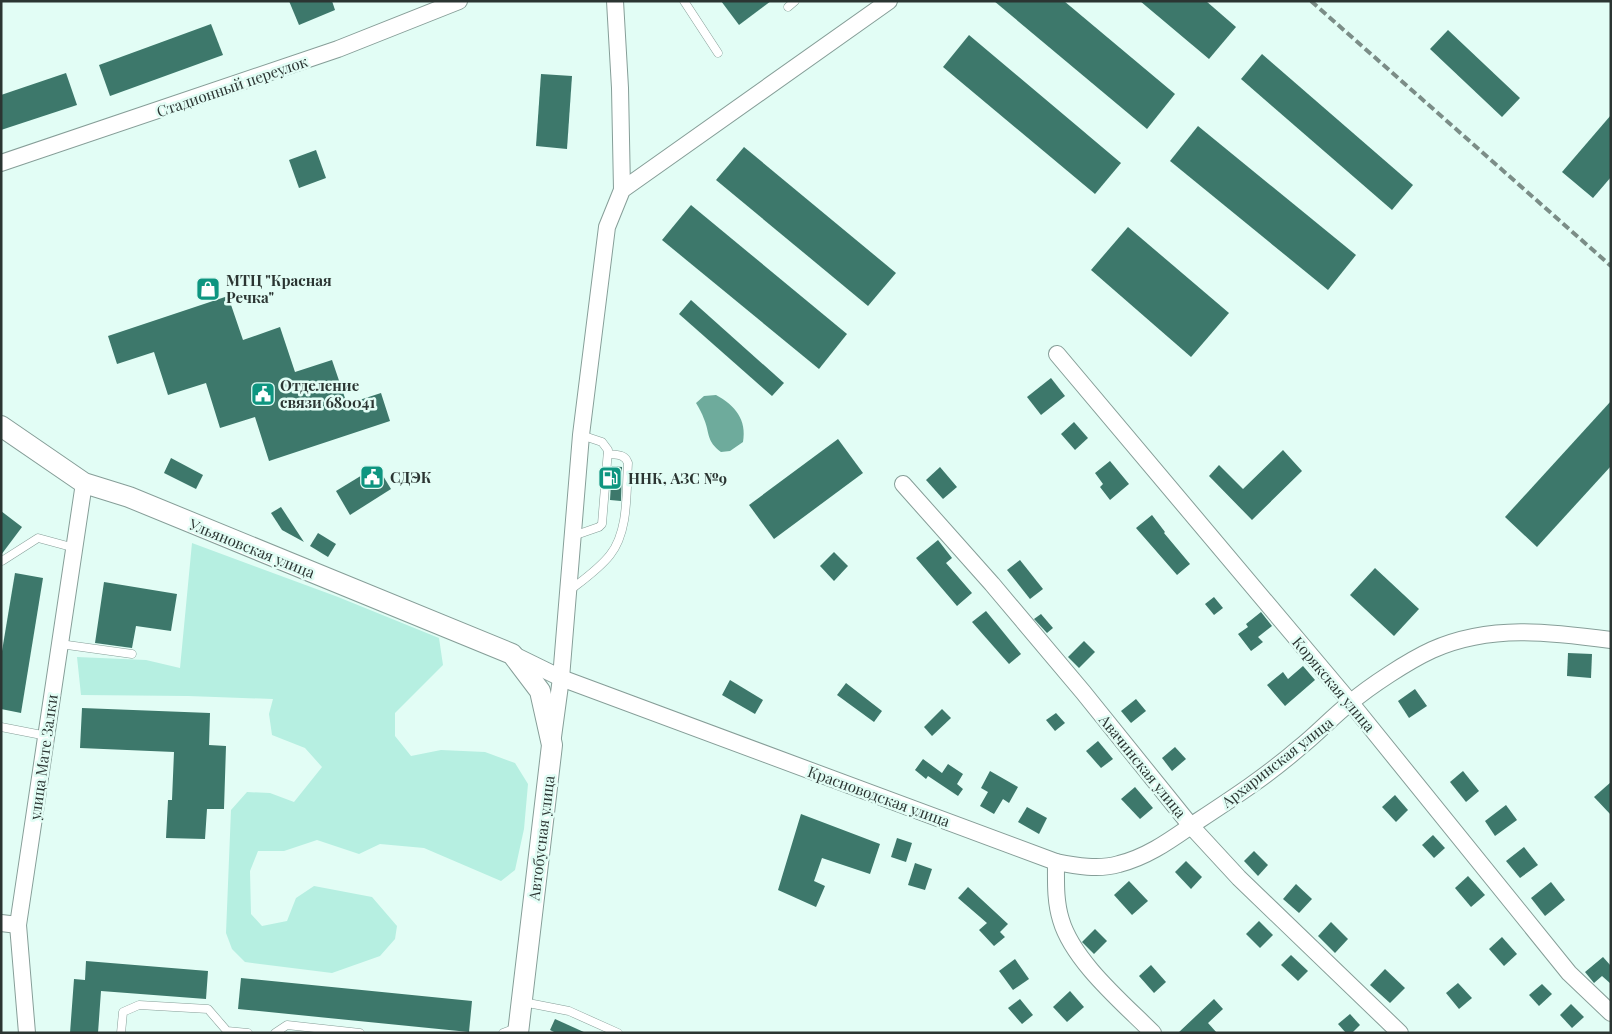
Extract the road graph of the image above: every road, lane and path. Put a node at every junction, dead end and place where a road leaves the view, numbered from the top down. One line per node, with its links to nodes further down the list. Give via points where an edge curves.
1 (459, 1): 8 (street, Стадионный переулок, via 338,50)
2 (615, 1): 9 (street)
3 (684, 1): 7 (lane)
4 (795, 1): 6 (lane)
5 (889, 1): 9 (street)
6 (788, 7)
7 (718, 54)
8 (1, 163)
9 (622, 190): 12 (street, via 608,227)
10 (1057, 354): 25 (street, Корякская улица)
11 (1, 426): 14 (street, Ульяновская улица)
12 (581, 435): 13 (lane, via 602,442); 16 (street)
13 (608, 454): 16 (lane, via 602,524); 19 (lane, via 622,456 628,463 621,534 610,554)
14 (84, 483): 17 (street, улица Мате Залки); 23 (street, Ульяновская улица, via 129,497)
15 (903, 484): 29 (street, Авачинская улица, via 1059,663)
16 (572, 537): 19 (street)
17 (74, 548): 18 (lane, via 38,538); 21 (street, улица Мате Залки)
18 (2, 563)
19 (568, 592): 24 (street)
20 (1611, 640): 25 (street, Архаринская улица, via 1552,632 1507,632 1470,638 1432,650)
21 (60, 644): 22 (lane); 27 (street, улица Мате Залки)
22 (132, 654)
23 (512, 654): 24 (street, Красноводская улица); 28 (street, Автобусная улица, via 540,691)
24 (561, 678): 28 (street); 30 (street, Красноводская улица)
25 (1350, 702): 29 (street, Архаринская улица, via 1297,750); 34 (street, Корякская улица, via 1569,973)
26 (1, 727): 27 (lane)
27 (46, 736): 32 (street, улица Мате Залки)
28 (552, 744): 33 (street, Автобусная улица)
29 (1191, 826): 30 (street, Архаринская улица, via 1158,849 1118,864 1084,867); 43 (street, Авачинская улица, via 1239,878)
30 (1056, 862): 42 (street, via 1057,900 1067,937 1088,966)
31 (1, 922): 32 (street)
32 (18, 925): 36 (street, улица Мате Залки)
33 (521, 1002): 35 (street, Автобусная улица); 41 (lane, via 569,1011)
34 (1611, 1013)
35 (513, 1031)
36 (27, 1033)
37 (121, 1033): 38 (lane, via 123,1012 139,1004 208,1009 227,1030)
38 (248, 1033)
39 (275, 1033): 40 (lane, via 287,1025)
40 (360, 1033)
41 (618, 1033)
42 (1153, 1033)
43 (1400, 1033)

